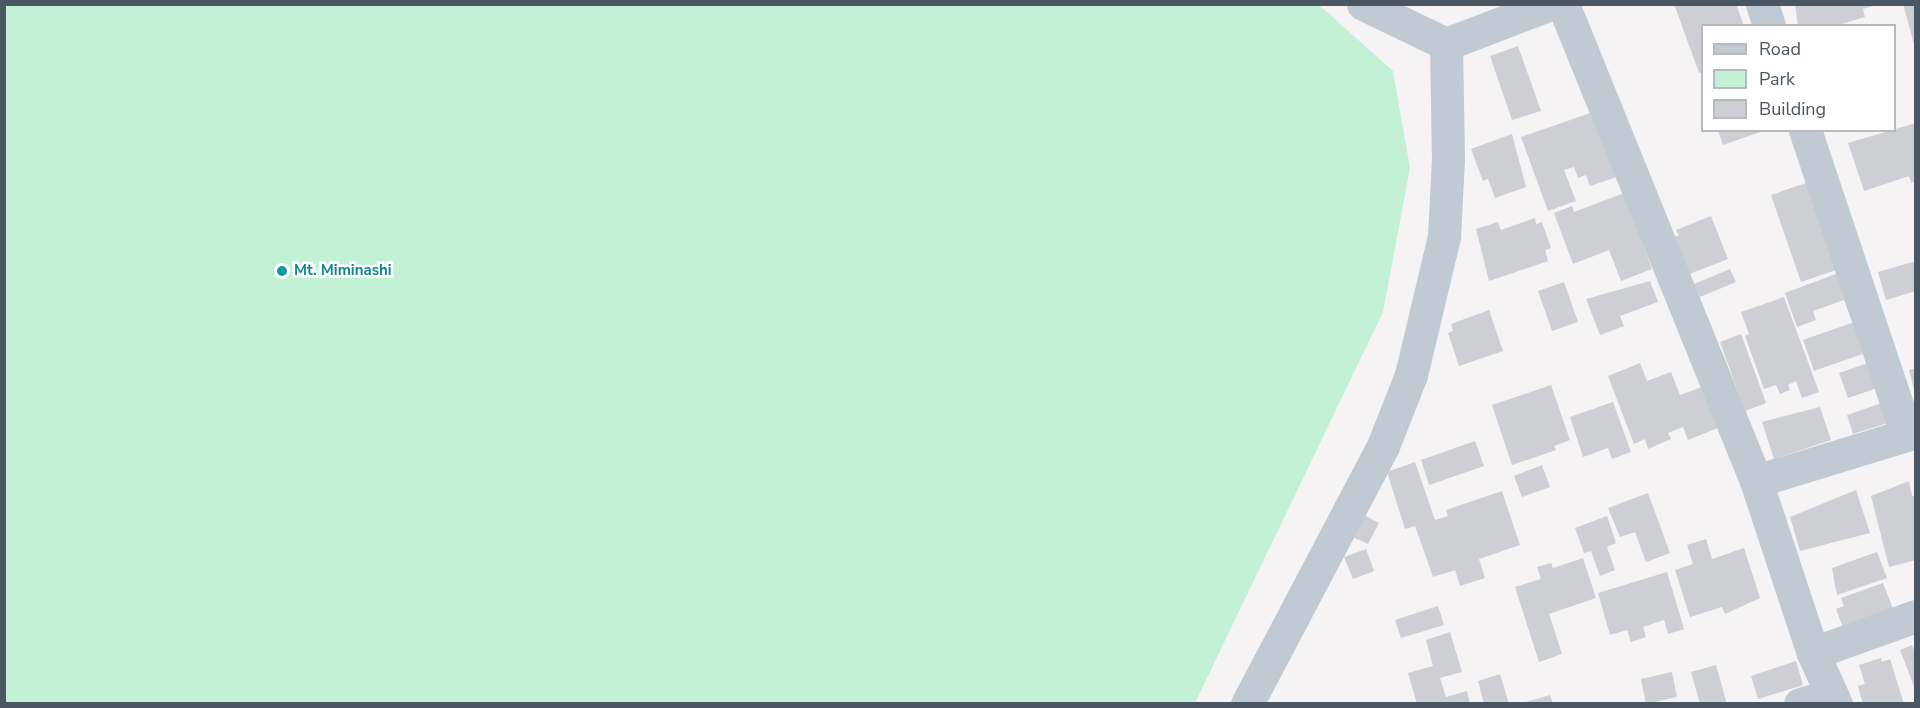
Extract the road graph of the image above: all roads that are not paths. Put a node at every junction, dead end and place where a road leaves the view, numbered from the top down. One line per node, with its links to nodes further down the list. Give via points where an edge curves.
1 (1363, 4): 6 (street)
2 (1551, 4): 6 (street)
3 (1563, 4): 9 (street)
4 (1762, 4): 5 (street)
5 (1768, 24)
6 (1446, 44): 13 (street, via 1448,159 1444,236 1411,375 1383,446)
7 (1806, 132): 8 (street)
8 (1911, 433): 9 (street)
9 (1756, 481): 11 (street)
10 (1916, 616): 11 (street)
11 (1813, 653): 12 (street)
12 (1834, 699): 14 (street)
13 (1247, 704)
14 (1800, 704)

